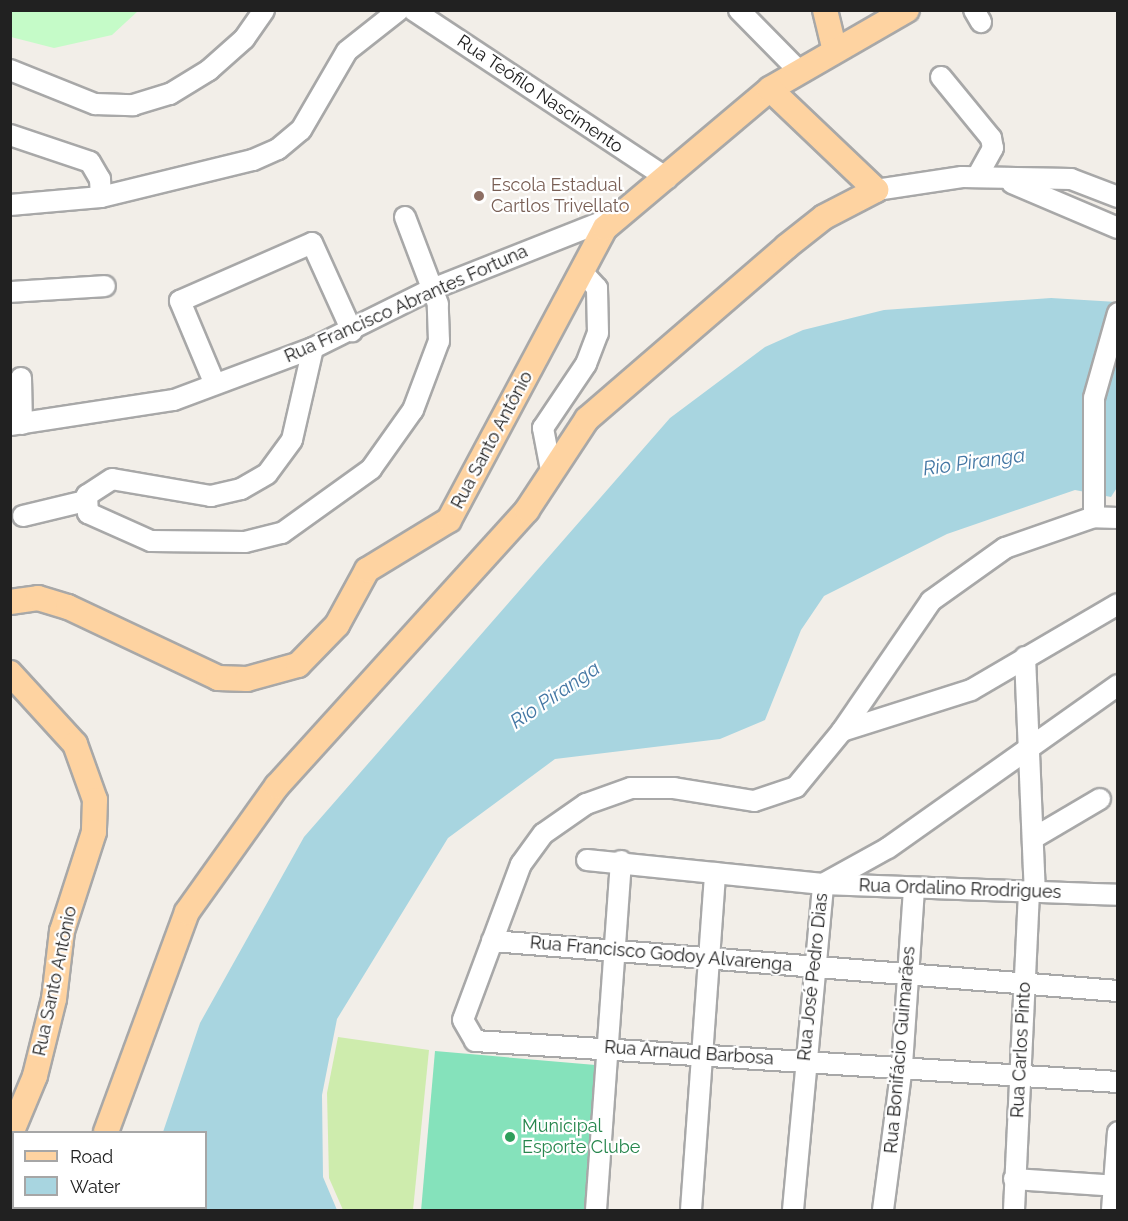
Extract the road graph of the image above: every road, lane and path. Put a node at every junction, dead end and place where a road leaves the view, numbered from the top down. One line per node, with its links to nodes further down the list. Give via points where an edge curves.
1 (264, 10): 8 (street, via 244,39 209,70 170,94 133,105 95,104)
2 (399, 10): 17 (street, via 347,51 301,130 278,149 253,160)
3 (413, 10): 14 (street, Rua Teófilo Nascimento)
4 (739, 10): 9 (street)
5 (825, 10): 7 (main road)
6 (907, 10): 7 (main road, Rua Santo Antônio)
7 (834, 51): 9 (main road, Rua Santo Antônio)
8 (10, 70)
9 (799, 71): 11 (main road, Rua Santo Antônio)
10 (941, 77): 13 (street, via 991,138 993,148)
11 (770, 89): 14 (main road, Rua Santo Antônio); 16 (main road)
12 (10, 135): 17 (street, via 90,162 100,179)
13 (977, 177): 15 (street); 16 (street)
14 (667, 178): 20 (main road, Rua Santo Antônio)
15 (1007, 180): 18 (street, via 1071,179); 22 (street)
16 (876, 190): 33 (main road, via 817,223 634,377 586,419)
17 (101, 197): 19 (street)
18 (1118, 197)
19 (10, 205)
20 (625, 213): 23 (main road, Rua Santo Antônio, via 605,228); 25 (street, Rua Francisco Abrantes Fortuna)
21 (405, 217): 25 (street)
22 (1118, 228)
23 (582, 272): 33 (street, via 597,288 598,333 586,364 543,428); 38 (main road, Rua Santo Antônio, via 448,520 367,570 338,625 298,665 247,679 218,678 38,597)
24 (105, 286): 26 (street)
25 (432, 289): 28 (street, Rua Francisco Abrantes Fortuna); 34 (street, via 440,317 439,341 413,410 371,469 290,528 245,542 173,544 117,530 88,513)
26 (10, 292)
27 (1118, 312): 35 (street, via 1094,398)
28 (352, 331): 29 (street, Rua Francisco Abrantes Fortuna); 31 (street, via 312,243 180,302)
29 (312, 348): 31 (street, Rua Francisco Abrantes Fortuna); 34 (street, via 292,440 277,465 256,481 225,494 193,496 112,479 91,489)
30 (21, 378): 32 (street)
31 (214, 382): 32 (street, Rua Francisco Abrantes Fortuna, via 174,400)
32 (16, 425)
33 (551, 470): 68 (main road, via 527,510 277,786 187,912)
34 (85, 501): 36 (street)
35 (1094, 512): 37 (street); 43 (street, via 1005,548 931,601)
36 (23, 516)
37 (1118, 518)
38 (10, 602)
39 (1118, 604): 40 (street)
40 (1025, 657): 43 (street, via 971,690); 44 (street, Rua Carlos Pinto)
41 (13, 678): 67 (main road, Rua Santo Antônio, via 75,744 95,800 94,832 62,931 54,999 35,1076)
42 (1118, 685): 44 (street, Rua José Pedro Dias)
43 (843, 731): 54 (street, via 796,787 774,796 754,801 674,788 630,788 586,804 543,834 521,864)
44 (1028, 745): 46 (street, Rua Carlos Pinto); 50 (street, Rua José Pedro Dias, via 888,848)
45 (1100, 799): 46 (street)
46 (1037, 836): 52 (street, Rua Carlos Pinto)
47 (588, 860): 48 (street, Rua Ordalino Rrodrigues)
48 (621, 861): 49 (street, Rua Ordalino Rrodrigues); 55 (street)
49 (715, 873): 50 (street, Rua Ordalino Rrodrigues); 56 (street)
50 (823, 884): 51 (street, Rua Ordalino Rrodrigues); 57 (street, Rua José Pedro Dias)
51 (914, 890): 52 (street, Rua Ordalino Rrodrigues); 58 (street, Rua Bonifácio Guimarães)
52 (1032, 890): 53 (street, Rua Ordalino Rrodrigues); 59 (street, Rua Carlos Pinto)
53 (1118, 895)
54 (492, 941): 55 (street, Rua Francisco Godoy Alvarenga); 61 (street, Rua Arnaud Barbosa, via 463,1020 475,1041)
55 (615, 950): 56 (street, Rua Francisco Godoy Alvarenga); 61 (street)
56 (711, 959): 57 (street, Rua Francisco Godoy Alvarenga); 62 (street)
57 (815, 966): 58 (street, Rua Francisco Godoy Alvarenga); 63 (street, Rua José Pedro Dias)
58 (908, 973): 59 (street, Rua Francisco Godoy Alvarenga); 64 (street, Rua Bonifácio Guimarães)
59 (1025, 981): 60 (street, Rua Francisco Godoy Alvarenga); 65 (street, Rua Carlos Pinto)
60 (1118, 991)
61 (606, 1047): 62 (street, Rua Arnaud Barbosa); 72 (street)
62 (706, 1057): 63 (street, Rua Arnaud Barbosa); 73 (street)
63 (803, 1060): 64 (street, Rua Arnaud Barbosa); 74 (street, Rua José Pedro Dias)
64 (902, 1065): 65 (street, Rua Arnaud Barbosa); 75 (street, Rua Bonifácio Guimarães)
65 (1020, 1077): 66 (street, Rua Arnaud Barbosa); 70 (street, Rua Carlos Pinto)
66 (1118, 1082)
67 (12, 1131)
68 (106, 1131)
69 (1118, 1132): 71 (street)
70 (1014, 1179): 71 (street); 76 (street, Rua Carlos Pinto)
71 (1116, 1186): 77 (street)
72 (596, 1210)
73 (691, 1210)
74 (794, 1210)
75 (883, 1210)
76 (1014, 1210)
77 (1112, 1210)

